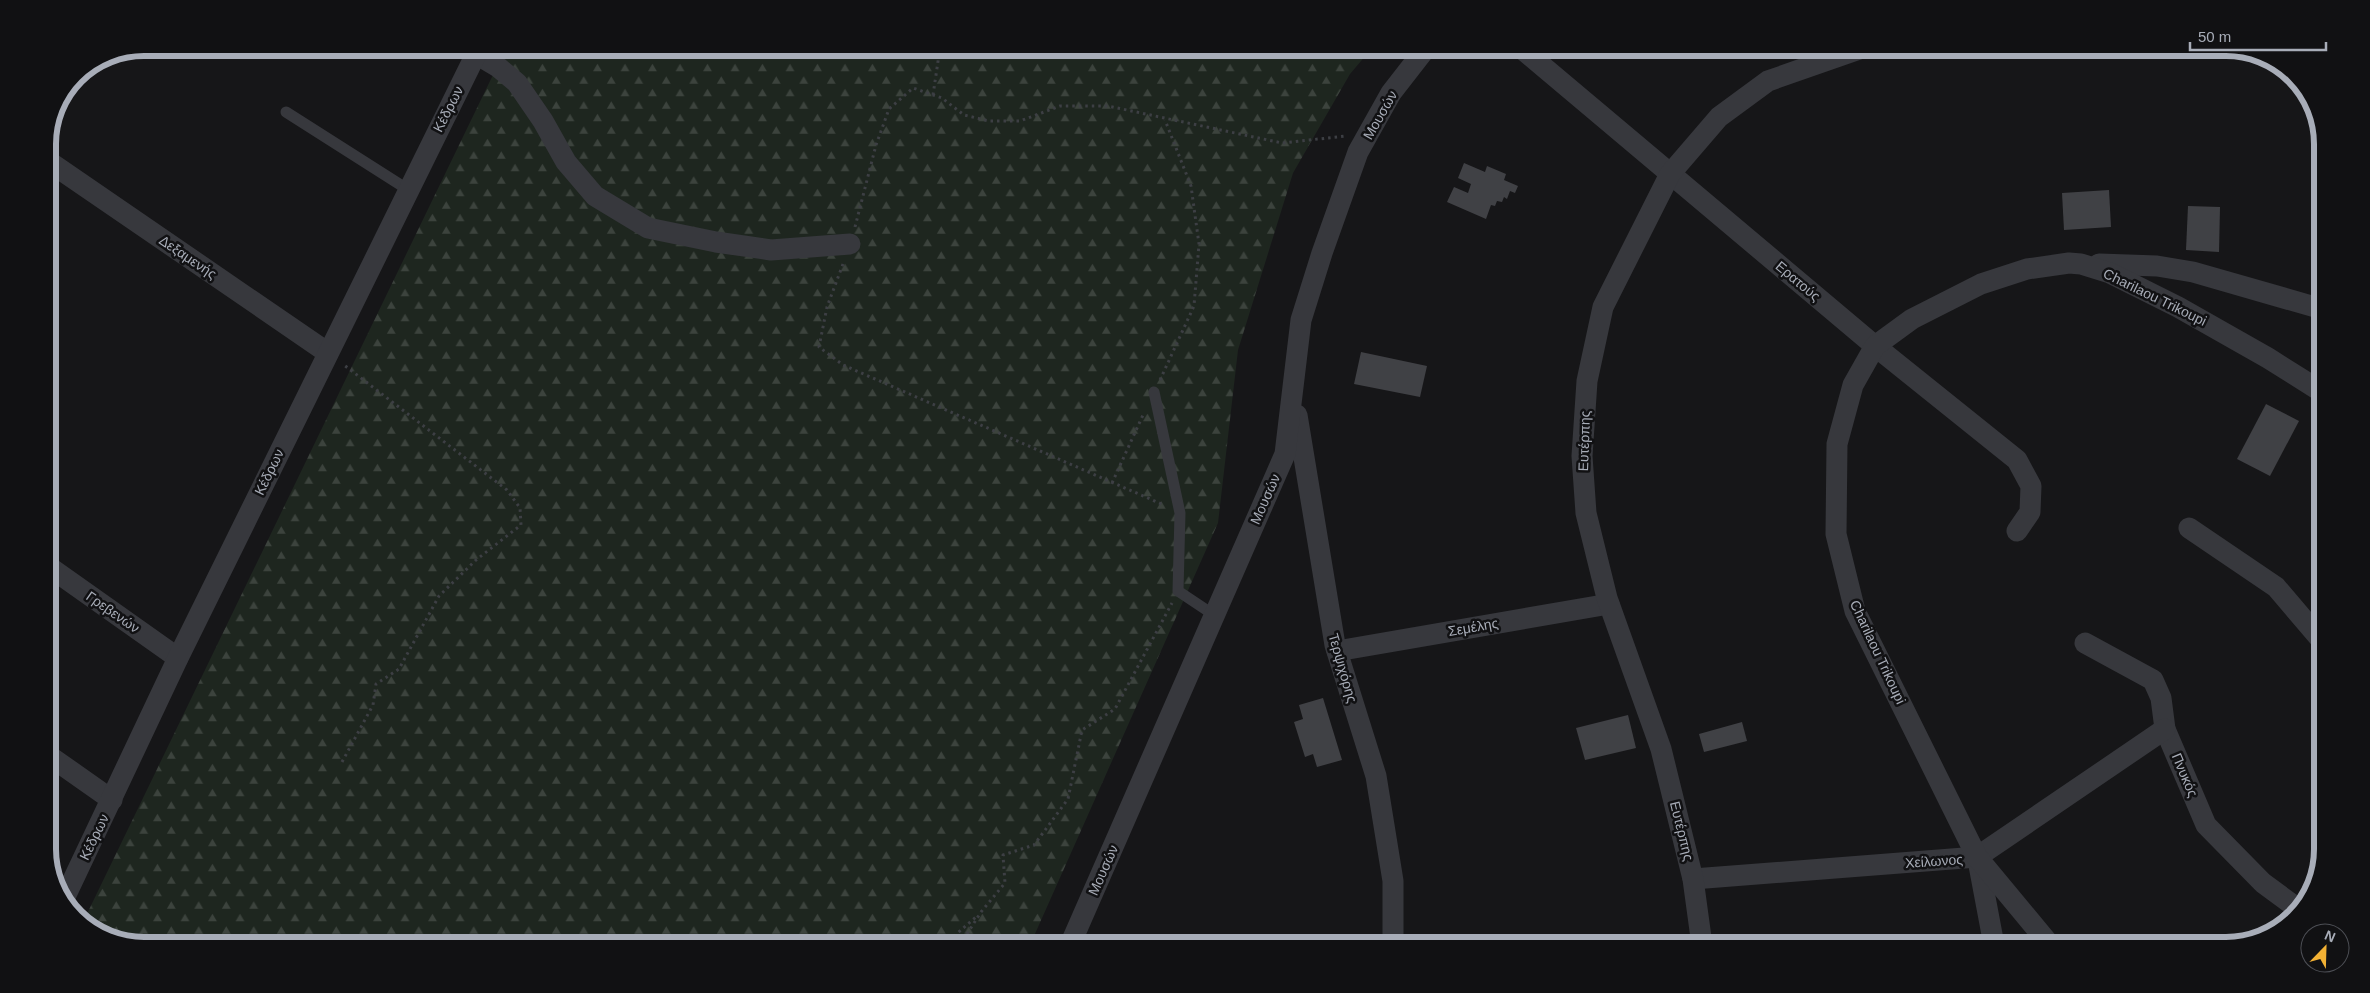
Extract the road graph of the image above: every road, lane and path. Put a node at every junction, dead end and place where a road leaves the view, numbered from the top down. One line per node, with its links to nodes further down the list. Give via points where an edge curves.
1 (471, 56): 13 (street, Κέδρων)
2 (482, 56): 14 (street, via 517,83 566,162 595,196 648,228 771,250)
3 (939, 56): 7 (path)
4 (1420, 56): 10 (street, Μουσών, via 1391,93)
5 (1530, 56): 12 (street, Ερατούς)
6 (1839, 56): 12 (street, Ευτέρπης, via 1768,81 1719,117)
7 (932, 95): 9 (path, via 942,98 964,115 990,121 1020,121 1060,106 1108,106); 14 (path, via 913,88 889,108)
8 (286, 112): 13 (lane)
9 (1165, 119): 10 (path, via 1282,144); 21 (path, via 1191,186 1199,244 1194,306)
10 (1368, 133): 20 (street, Μουσών, via 1358,152 1301,320)
11 (56, 166): 18 (street, Δεξαμενής)
12 (1670, 174): 17 (street, Ερατούς); 29 (street, Ευτέρπης, via 1603,307 1587,381 1582,456 1586,513)
13 (408, 189): 18 (street, Κέδρων)
14 (850, 244): 23 (path, via 827,307 819,347 844,365)
15 (2081, 264): 16 (street, via 2157,266 2193,272); 17 (street, Charilaou Trikoupi, via 2027,269 1981,284 1912,319); 19 (street, Charilaou Trikoupi, via 2110,273 2178,307)
16 (2314, 307)
17 (1875, 346): 26 (street, Ερατούς, via 2017,460 2031,486 2030,512); 39 (street, Charilaou Trikoupi, via 1853,385 1837,444 1836,534 1856,611)
18 (328, 353): 34 (street, Κέδρων); 37 (path, via 507,490 520,508 520,525 476,560 439,596 399,669 376,684 373,705)
19 (2314, 387)
20 (1294, 390): 22 (street, Τερψιχόρης)
21 (1154, 392): 23 (path); 24 (lane)
22 (1294, 456): 30 (street, Μουσών); 33 (street, Τερψιχόρης)
23 (1112, 483): 24 (path)
24 (1180, 513): 28 (lane)
25 (2189, 528): 31 (street, via 2276,587)
26 (2017, 531)
27 (56, 572): 34 (street, Γρεβενών)
28 (1178, 591): 30 (lane); 43 (path, via 1115,710 1082,730 1068,799 1034,845 1003,855 1005,883)
29 (1609, 604): 33 (street, Σεμέλης); 40 (street, Ευτέρπης, via 1661,749)
30 (1214, 616): 46 (street, Μουσών)
31 (2314, 632)
32 (2085, 643): 35 (street, Πνυκός, via 2153,680 2161,698)
33 (1337, 651): 47 (street, Τερψιχόρης, via 1376,776 1393,880)
34 (178, 658): 38 (street, Κέδρων)
35 (2165, 729): 39 (street, Χείλωνος); 42 (street, Πνυκός, via 2206,825 2263,883)
36 (56, 761): 38 (street)
37 (342, 762)
38 (112, 800): 41 (street, Κέδρων)
39 (1977, 857): 40 (street, Χείλωνος); 49 (street); 50 (street, Charilaou Trikoupi)
40 (1693, 879): 48 (street, Ευτέρπης)
41 (67, 891)
42 (2293, 906)
43 (981, 912): 44 (path); 45 (path)
44 (954, 937)
45 (966, 937)
46 (1074, 937)
47 (1393, 937)
48 (1701, 937)
49 (1992, 937)
50 (2043, 937)

